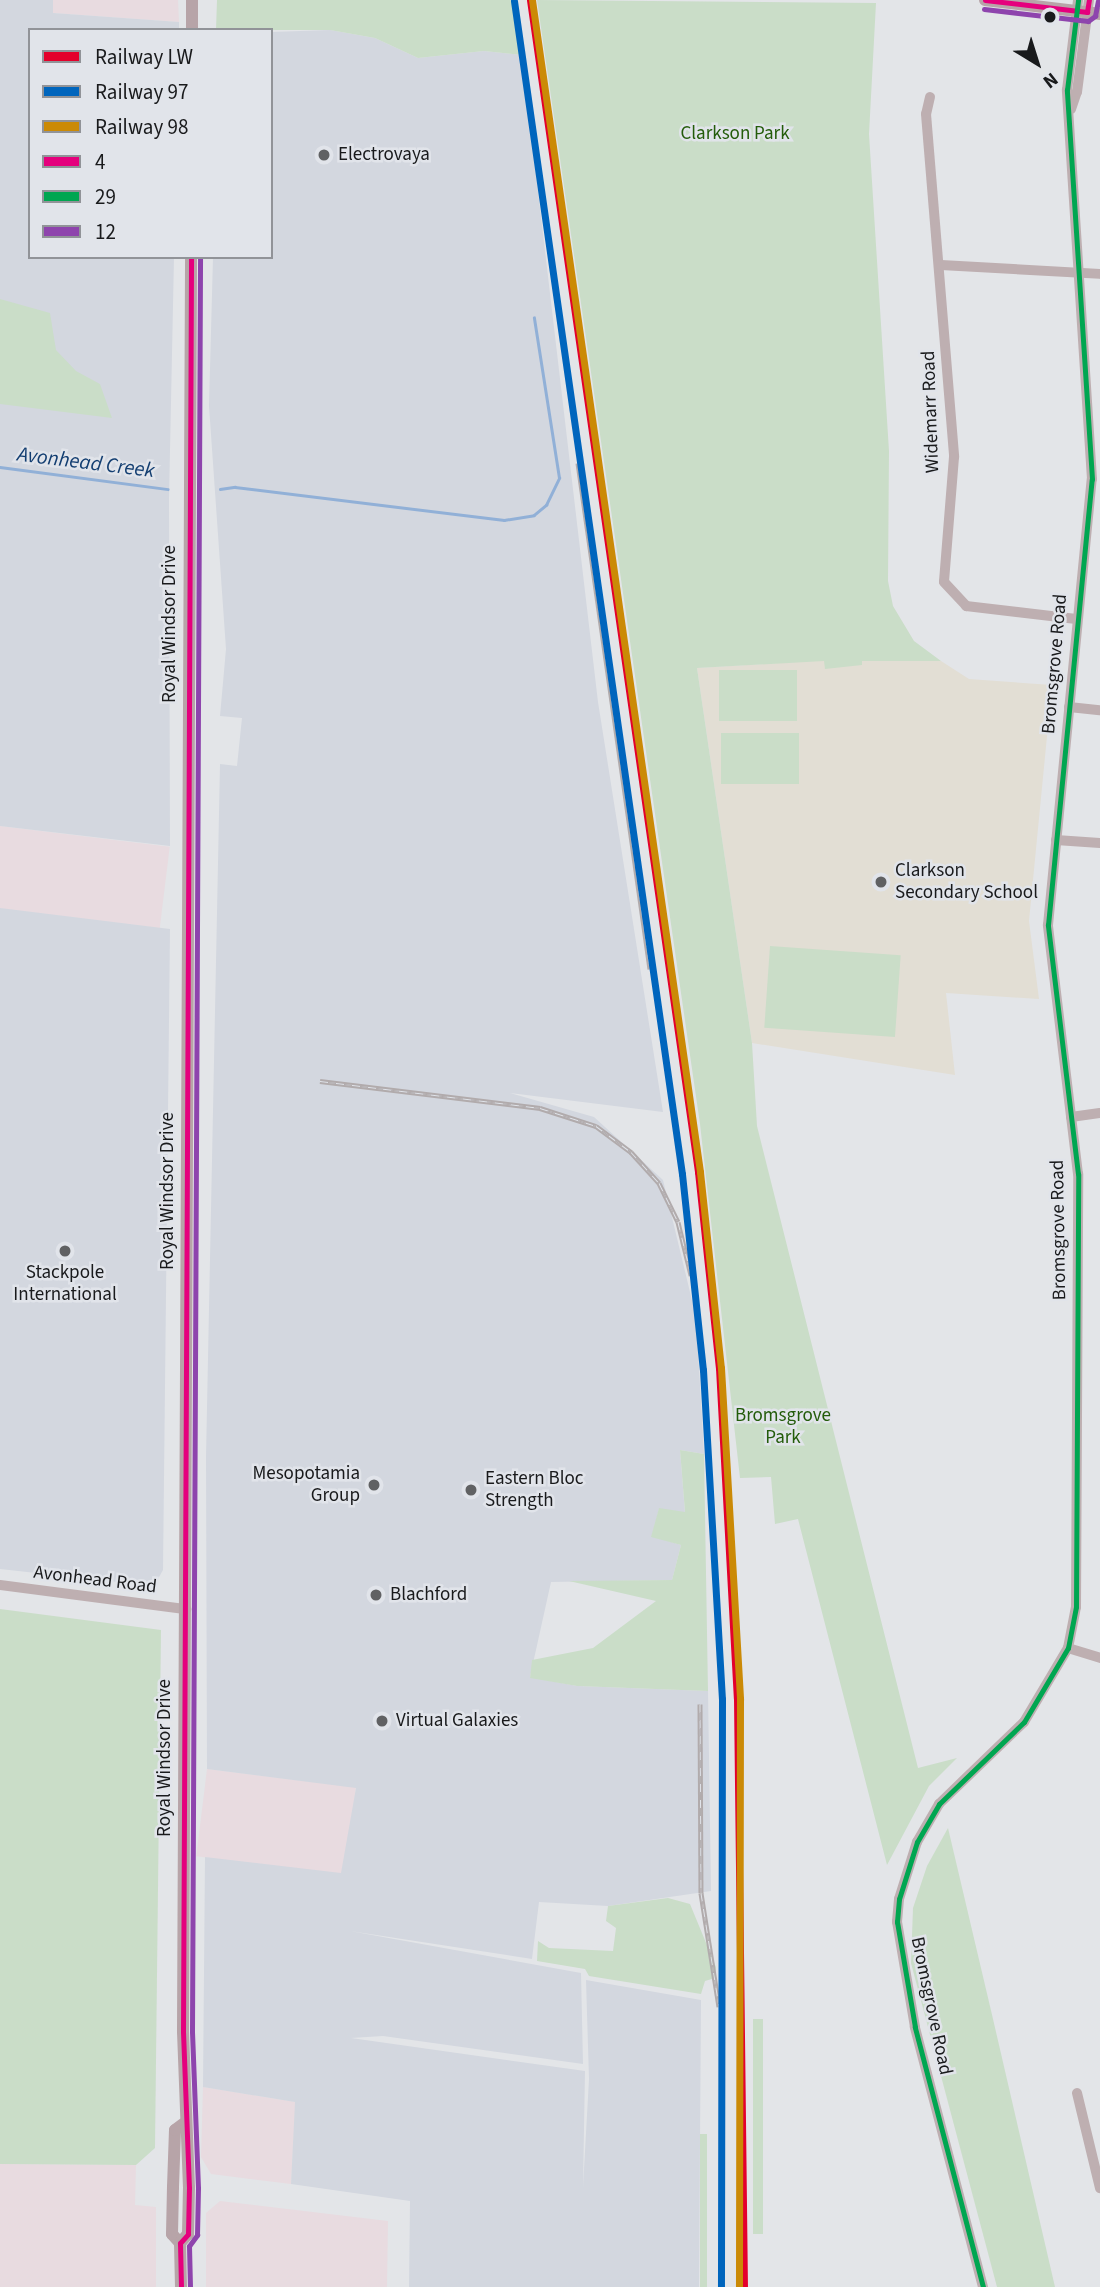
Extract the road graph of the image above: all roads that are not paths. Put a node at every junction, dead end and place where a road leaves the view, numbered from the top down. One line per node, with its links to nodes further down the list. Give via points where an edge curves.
1 (192, 0): 4 (main road)
2 (985, 0): 3 (main road)
3 (1086, 7): 9 (street, Bromsgrove Road, via 1067,90)
4 (192, 28)
5 (930, 97): 7 (street, Widemarr Road, via 926,114)
6 (191, 259): 18 (main road, Royal Windsor Drive)
7 (941, 265): 9 (street); 10 (street, Widemarr Road, via 954,457 944,582 965,606)
8 (1100, 274): 9 (street)
9 (1079, 275): 10 (street, Bromsgrove Road, via 1092,479)
10 (1076, 619): 11 (street, Bromsgrove Road)
11 (1069, 707): 12 (street); 13 (street, Bromsgrove Road)
12 (1100, 710)
13 (1056, 840): 14 (street); 16 (street, Bromsgrove Road, via 1048,925)
14 (1100, 843)
15 (1100, 1113): 16 (street)
16 (1071, 1116): 19 (street, Bromsgrove Road, via 1078,1225 1078,1590)
17 (0, 1585): 18 (street, Avonhead Road)
18 (186, 1609): 24 (main road, Royal Windsor Drive, via 183,2124 189,2131 188,2234 180,2243)
19 (1068, 1648): 20 (street); 25 (street, Bromsgrove Road, via 1024,1722 939,1804 917,1842 899,1899 898,1934 905,1981)
20 (1100, 1658)
21 (1077, 2093): 22 (street)
22 (1096, 2157): 23 (street)
23 (1100, 2188)
24 (181, 2287)
25 (983, 2287)

